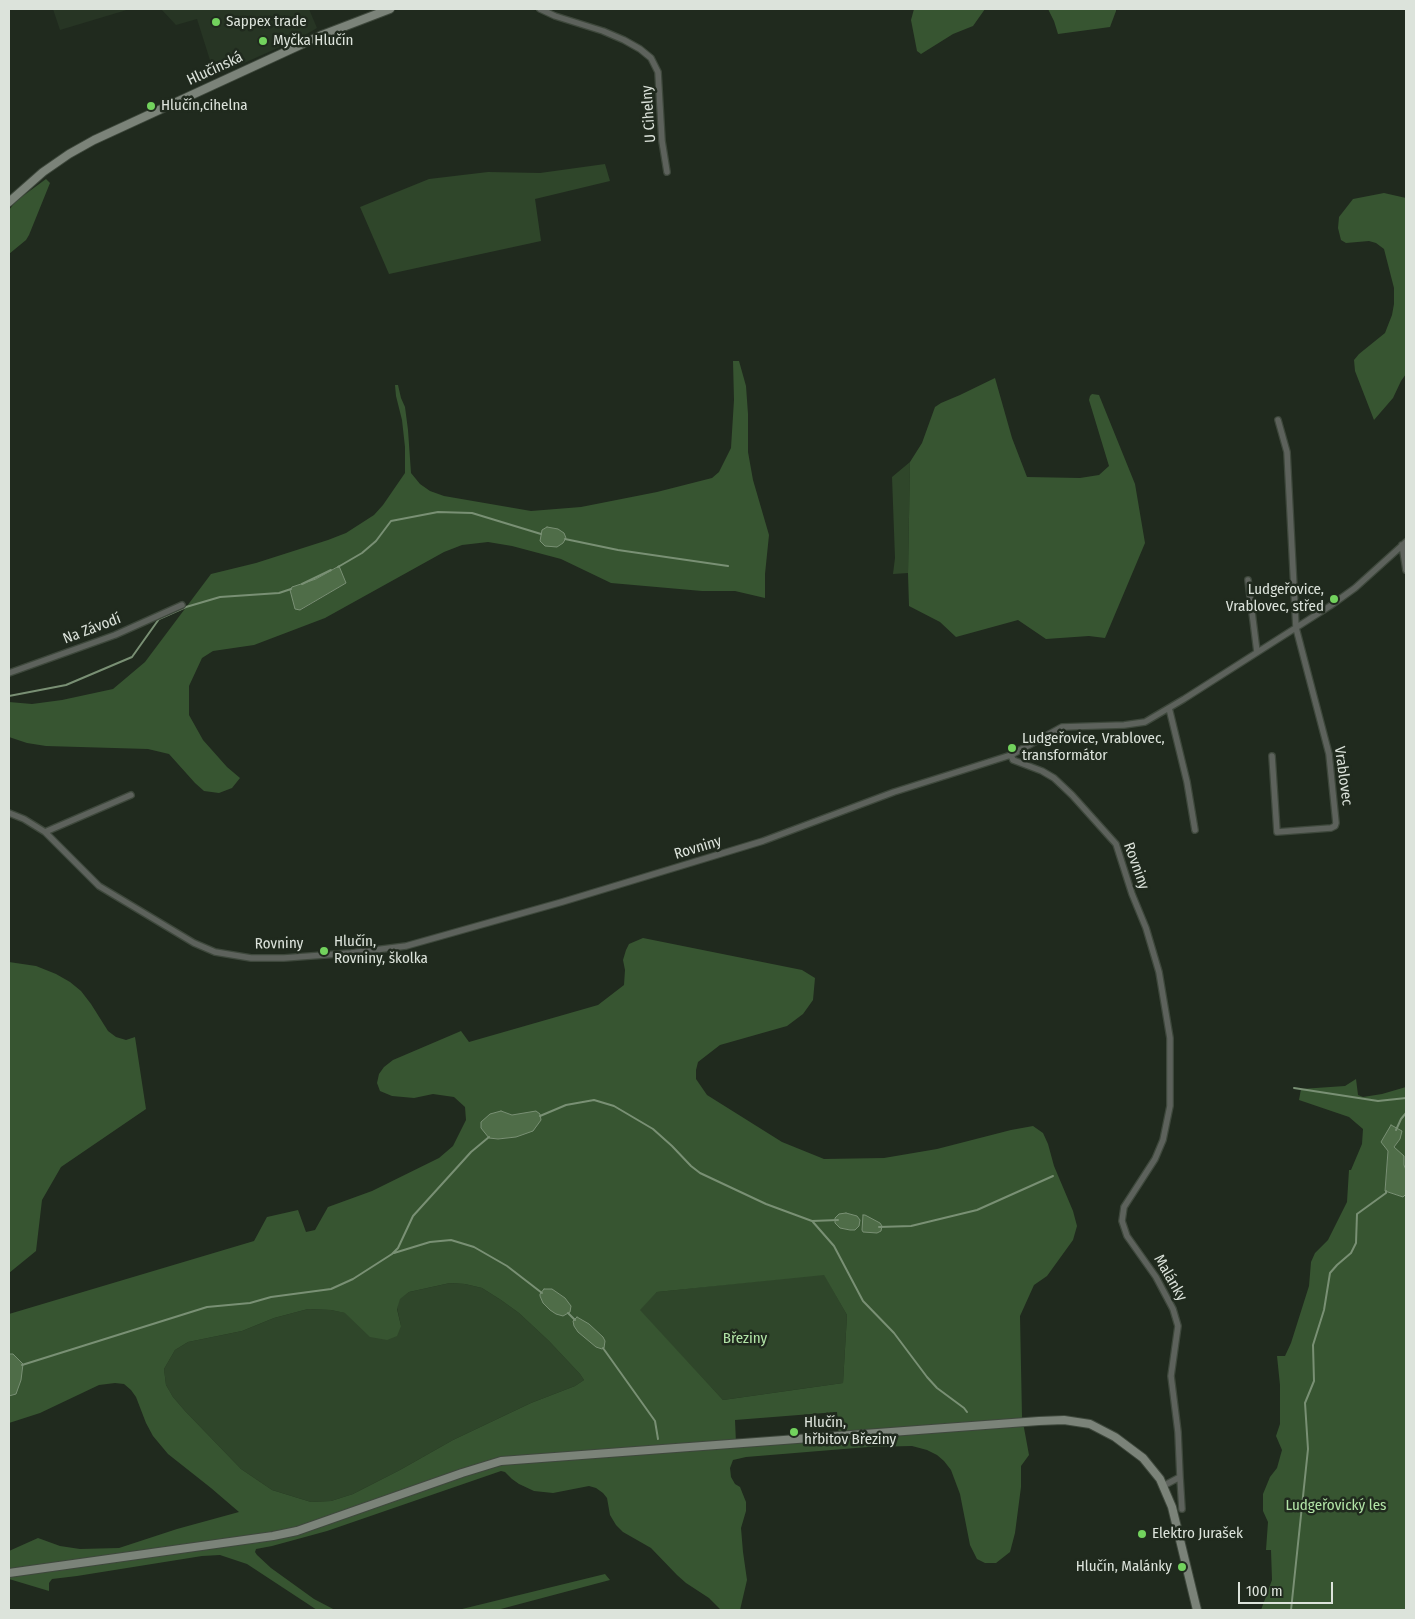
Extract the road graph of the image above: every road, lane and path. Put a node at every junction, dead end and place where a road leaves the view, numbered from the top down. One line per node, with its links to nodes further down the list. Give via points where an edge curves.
1 (390, 9): 4 (street, Hlučínská, via 322,35 94,140 43,172)
2 (540, 9): 3 (street, U Cihelny, via 624,40 651,58 658,72)
3 (667, 172)
4 (9, 202)
5 (1278, 420): 10 (street, Vrablovec, via 1287,452)
6 (1404, 544): 7 (street); 10 (street, via 1350,592)
7 (1406, 570)
8 (1248, 580): 11 (street)
9 (182, 605): 12 (street, Na Závodí, via 114,635)
10 (1296, 628): 11 (street); 15 (street, Vrablovec, via 1329,754 1335,826 1278,832)
11 (1257, 652): 13 (street)
12 (9, 673)
13 (1169, 708): 14 (street, via 1136,724 1062,728); 18 (street, via 1188,782)
14 (1011, 755): 19 (street, Rovniny, via 894,792 736,850 554,905 406,946 318,956 251,958 200,946 99,886); 20 (street, Rovniny, via 1013,760 1054,778 1116,844 1159,972 1170,1038)
15 (1272, 756)
16 (131, 795): 19 (street)
17 (9, 813): 19 (street, Rovniny)
18 (1195, 830)
19 (45, 832)
20 (1168, 1119): 21 (street, Malánky, via 1155,1159 1124,1207 1122,1221 1127,1236 1156,1277 1178,1326 1171,1376)
21 (1180, 1477): 22 (street); 23 (street, Malánky)
22 (1164, 1486): 24 (street, via 1143,1458 1109,1433 1082,1422 1064,1420 501,1461 297,1532); 25 (street, via 1174,1513)
23 (1182, 1509)
24 (9, 1573)
25 (1197, 1610)

